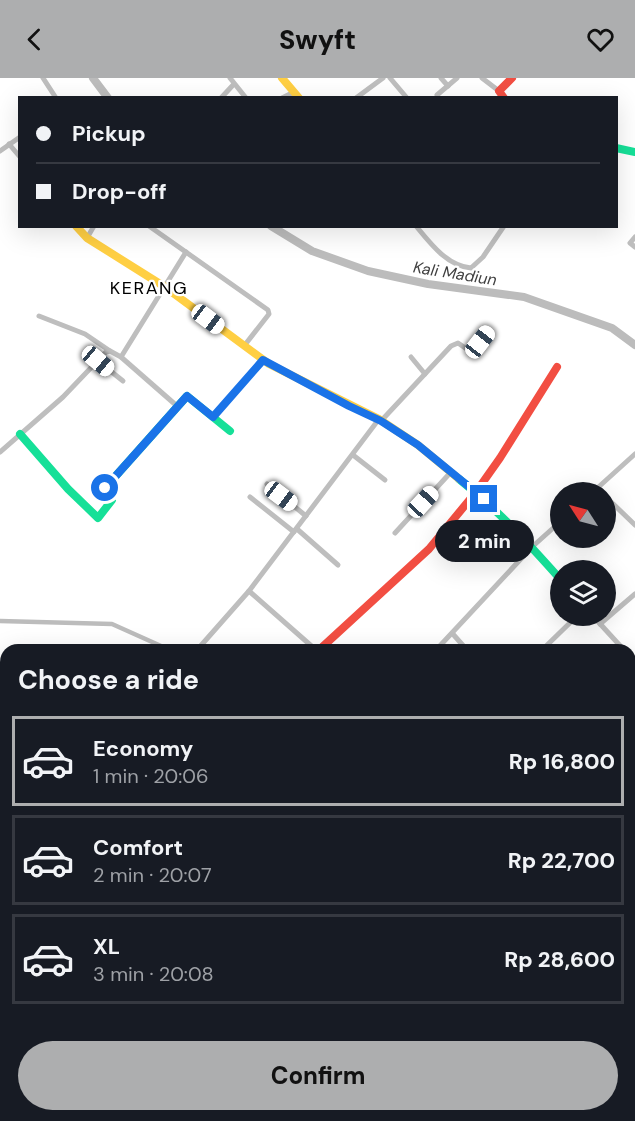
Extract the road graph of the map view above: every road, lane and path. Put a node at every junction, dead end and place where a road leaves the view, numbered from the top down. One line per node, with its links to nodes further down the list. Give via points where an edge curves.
1 (43, 78): 15 (street)
2 (230, 78): 10 (street)
3 (282, 78): 13 (street)
4 (383, 78): 18 (street)
5 (390, 78): 19 (street)
6 (441, 78): 11 (street)
7 (457, 78): 11 (street)
8 (482, 78): 12 (street)
9 (512, 78): 12 (street)
10 (234, 84): 16 (street); 17 (street)
11 (448, 86): 14 (street)
12 (502, 94)
13 (296, 95)
14 (436, 95)
15 (56, 96)
16 (223, 96)
17 (244, 96)
18 (359, 96)
19 (405, 96)
20 (18, 138): 21 (street)
21 (9, 144): 23 (street); 25 (street)
22 (618, 148): 24 (street)
23 (0, 150)
24 (635, 152)
25 (18, 155)
26 (78, 228): 32 (street)
27 (93, 228): 32 (street)
28 (152, 228): 34 (street)
29 (418, 228): 30 (street, via 456,265 471,268)
30 (503, 228)
31 (635, 237): 33 (street, via 630,243)
32 (87, 238): 35 (street)
33 (635, 248)
34 (186, 252): 35 (street); 38 (street, via 269,312)
35 (165, 287): 38 (street); 40 (street)
36 (39, 316): 39 (street, via 85,334)
37 (488, 331): 45 (street, via 471,352 453,344)
38 (244, 346): 42 (street)
39 (110, 351): 40 (street); 43 (street)
40 (121, 357): 47 (street)
41 (411, 357): 45 (street)
42 (263, 360): 48 (street); 49 (street)
43 (98, 361): 46 (street); 51 (street)
44 (557, 367): 61 (street)
45 (425, 374): 49 (street)
46 (123, 381)
47 (177, 406): 48 (street, via 188,396); 51 (street, via 105,488 112,500 98,518)
48 (213, 417): 50 (street)
49 (380, 420): 56 (street); 57 (street)
50 (230, 431)
51 (20, 434): 53 (street)
52 (0, 441): 53 (street)
53 (6, 446): 54 (street)
54 (0, 452)
55 (635, 454): 59 (street)
56 (353, 455): 58 (street); 64 (street)
57 (451, 472): 61 (street); 68 (street)
58 (385, 480)
59 (606, 482)
60 (267, 484): 64 (street)
61 (476, 492): 69 (street); 80 (street, via 429,549)
62 (250, 497): 66 (street)
63 (616, 507): 65 (street)
64 (306, 516): 66 (street)
65 (635, 525)
66 (296, 530): 70 (street); 72 (street)
67 (550, 531): 69 (street)
68 (394, 532)
69 (532, 547): 71 (street); 77 (street)
70 (338, 565)
71 (550, 567)
72 (249, 591): 78 (street); 79 (street)
73 (635, 594): 74 (street)
74 (616, 610)
75 (567, 626): 83 (street)
76 (602, 626): 84 (street)
77 (452, 633): 81 (street); 82 (street)
78 (202, 644)
79 (310, 644)
80 (324, 644)
81 (442, 644)
82 (462, 644)
83 (548, 644)
84 (618, 644)

